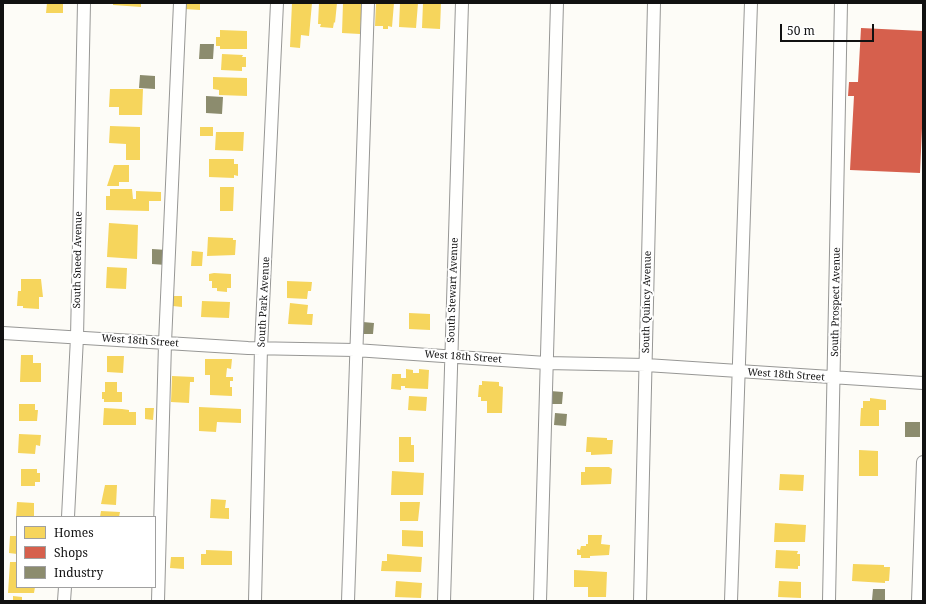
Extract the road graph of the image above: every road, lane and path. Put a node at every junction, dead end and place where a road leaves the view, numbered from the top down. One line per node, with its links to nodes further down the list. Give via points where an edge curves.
1 (84, 3): 11 (street, South Sneed Avenue)
2 (180, 3): 12 (street)
3 (277, 3): 13 (street, South Park Avenue)
4 (368, 3): 14 (street)
5 (462, 3): 15 (street, South Stewart Avenue)
6 (557, 3): 16 (street)
7 (654, 3): 17 (street, South Quincy Avenue)
8 (751, 3): 18 (street)
9 (841, 3): 19 (street, South Prospect Avenue)
10 (3, 333): 11 (street, West 18th Street)
11 (77, 337): 12 (street, West 18th Street); 22 (street, South Sneed Avenue)
12 (165, 343): 13 (street, West 18th Street); 25 (street)
13 (261, 348): 14 (street, West 18th Street); 26 (street, South Park Avenue)
14 (355, 350): 15 (street, West 18th Street); 27 (street)
15 (452, 356): 16 (street, West 18th Street); 28 (street, South Stewart Avenue)
16 (546, 363): 17 (street, West 18th Street); 29 (street)
17 (646, 365): 18 (street, West 18th Street); 30 (street, South Quincy Avenue)
18 (738, 372): 19 (street, West 18th Street); 31 (street)
19 (834, 378): 20 (street, West 18th Street); 32 (street, South Prospect Avenue)
20 (923, 383)
21 (923, 462): 33 (street)
22 (68, 516)
23 (65, 588): 24 (street)
24 (64, 601)
25 (158, 601)
26 (255, 601)
27 (348, 601)
28 (444, 601)
29 (540, 601)
30 (640, 601)
31 (731, 601)
32 (829, 601)
33 (918, 601)

